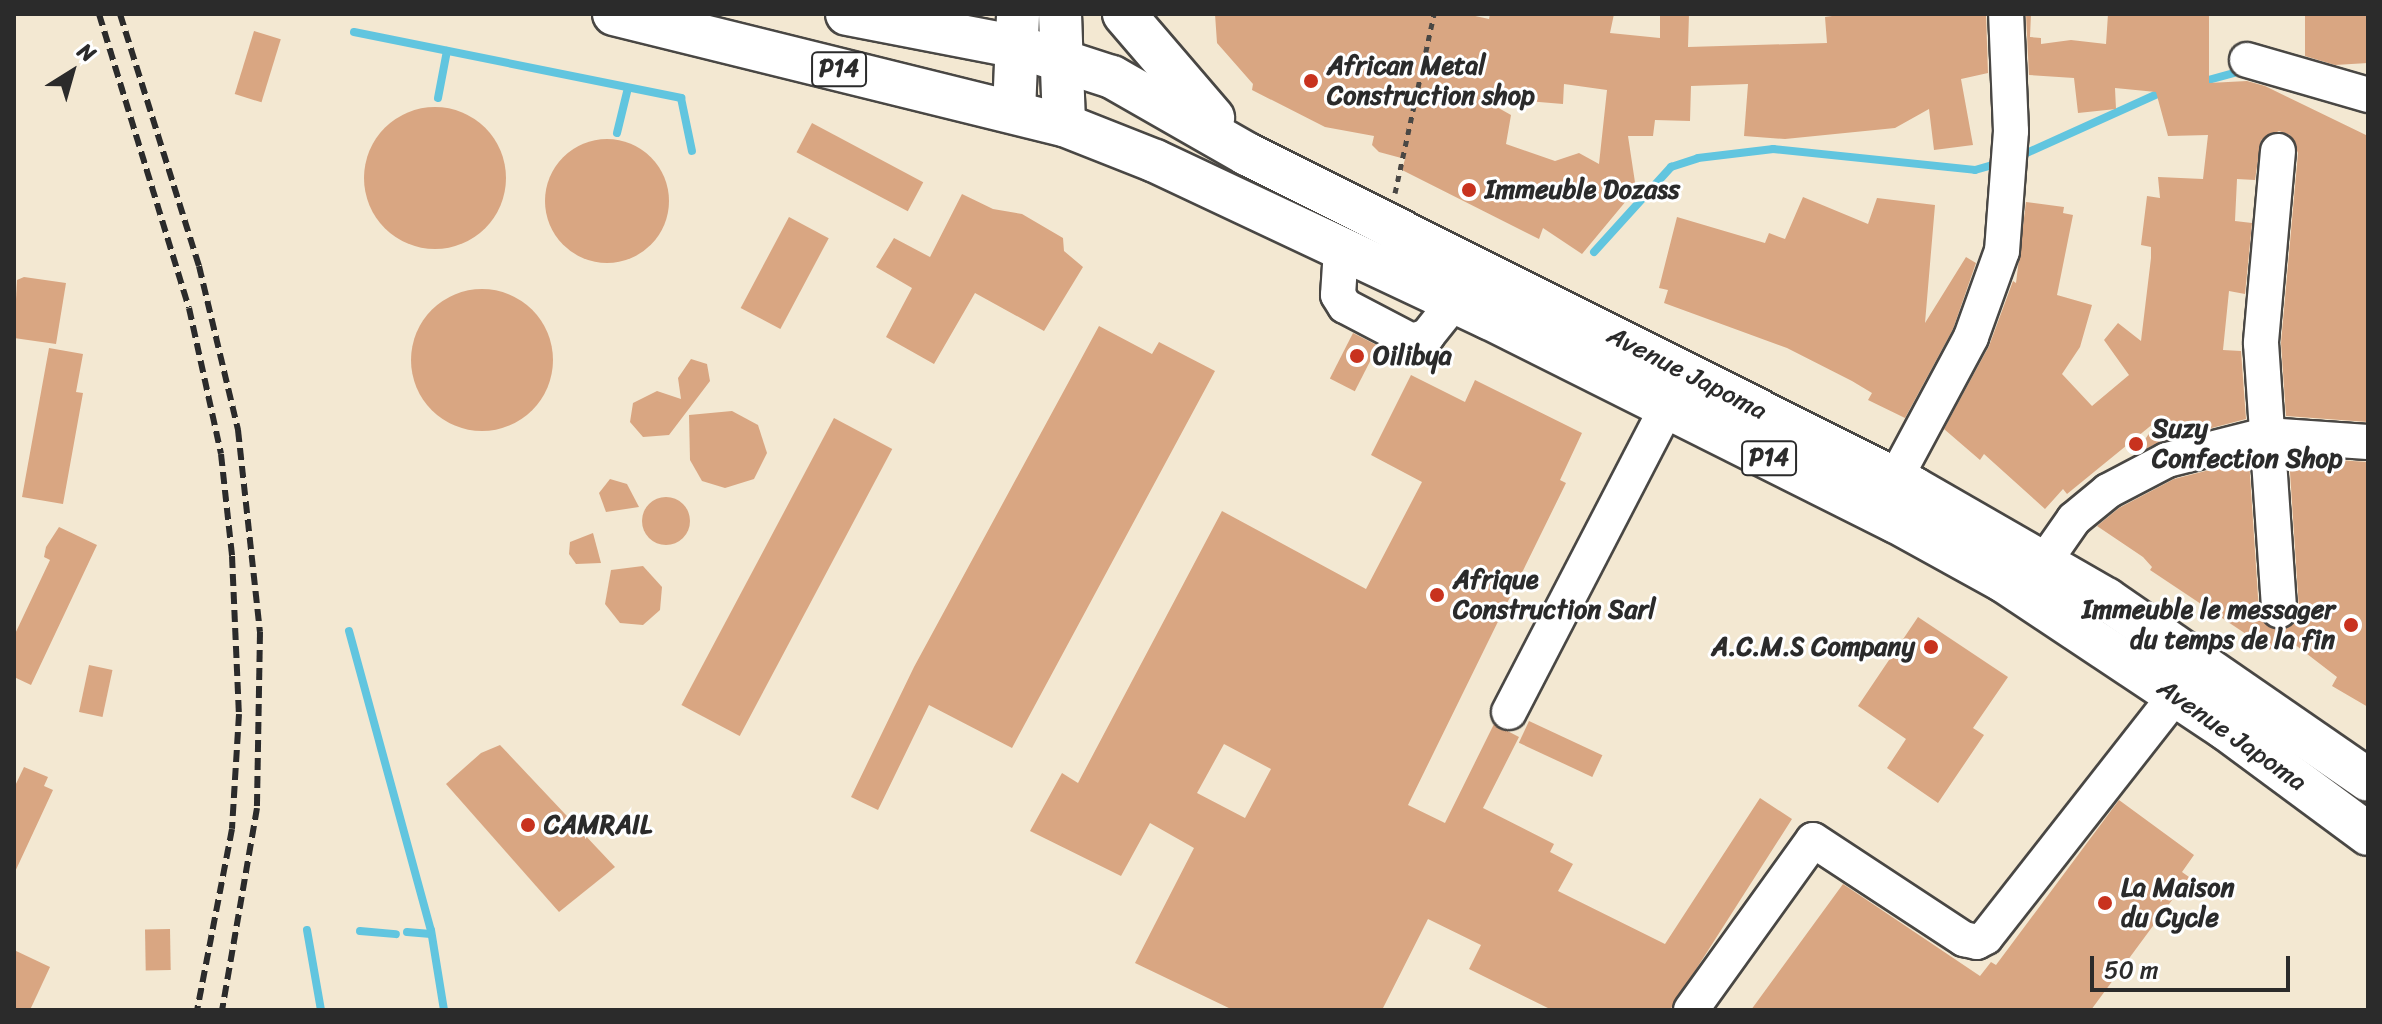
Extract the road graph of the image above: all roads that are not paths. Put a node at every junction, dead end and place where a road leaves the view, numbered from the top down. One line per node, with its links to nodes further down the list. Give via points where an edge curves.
1 (614, 14): 11 (main road, P14)
2 (847, 14): 6 (main road, P14)
3 (1060, 14): 8 (main road)
4 (1124, 14): 14 (main road)
5 (2006, 14): 19 (street, via 2011,131 2002,251 1971,337)
6 (922, 21): 7 (main road, P14)
7 (1019, 30): 8 (main road, P14); 11 (main road)
8 (1064, 59): 12 (main road); 14 (main road, Avenue Japoma / P14, via 1161,103)
9 (2247, 60): 10 (street)
10 (2368, 95)
11 (1014, 111): 12 (main road, P14)
12 (1064, 125): 15 (main road, Avenue Japoma / P14, via 1155,161 1341,250)
13 (2278, 151): 17 (street, via 2261,343)
14 (1247, 154): 15 (main road, Avenue Japoma / P14, via 1389,225)
15 (1483, 301): 16 (main road, Avenue Japoma / P14); 19 (main road, Avenue Japoma / P14)
16 (1667, 407): 22 (main road, Avenue Japoma / P14, via 2002,580); 23 (street)
17 (2266, 435): 18 (street); 20 (street, via 2167,460 2108,491 2074,519); 21 (street)
18 (2368, 442)
19 (1895, 479): 20 (main road, Avenue Japoma / P14)
20 (2044, 562): 24 (main road, Avenue Japoma / P14, via 2262,703)
21 (2279, 610)
22 (2176, 695): 25 (main road, Avenue Japoma / P14); 26 (street, via 1986,937 1977,942 1964,939 1813,840)
23 (1509, 712)
24 (2368, 780)
25 (2368, 834)
26 (1691, 1010)

